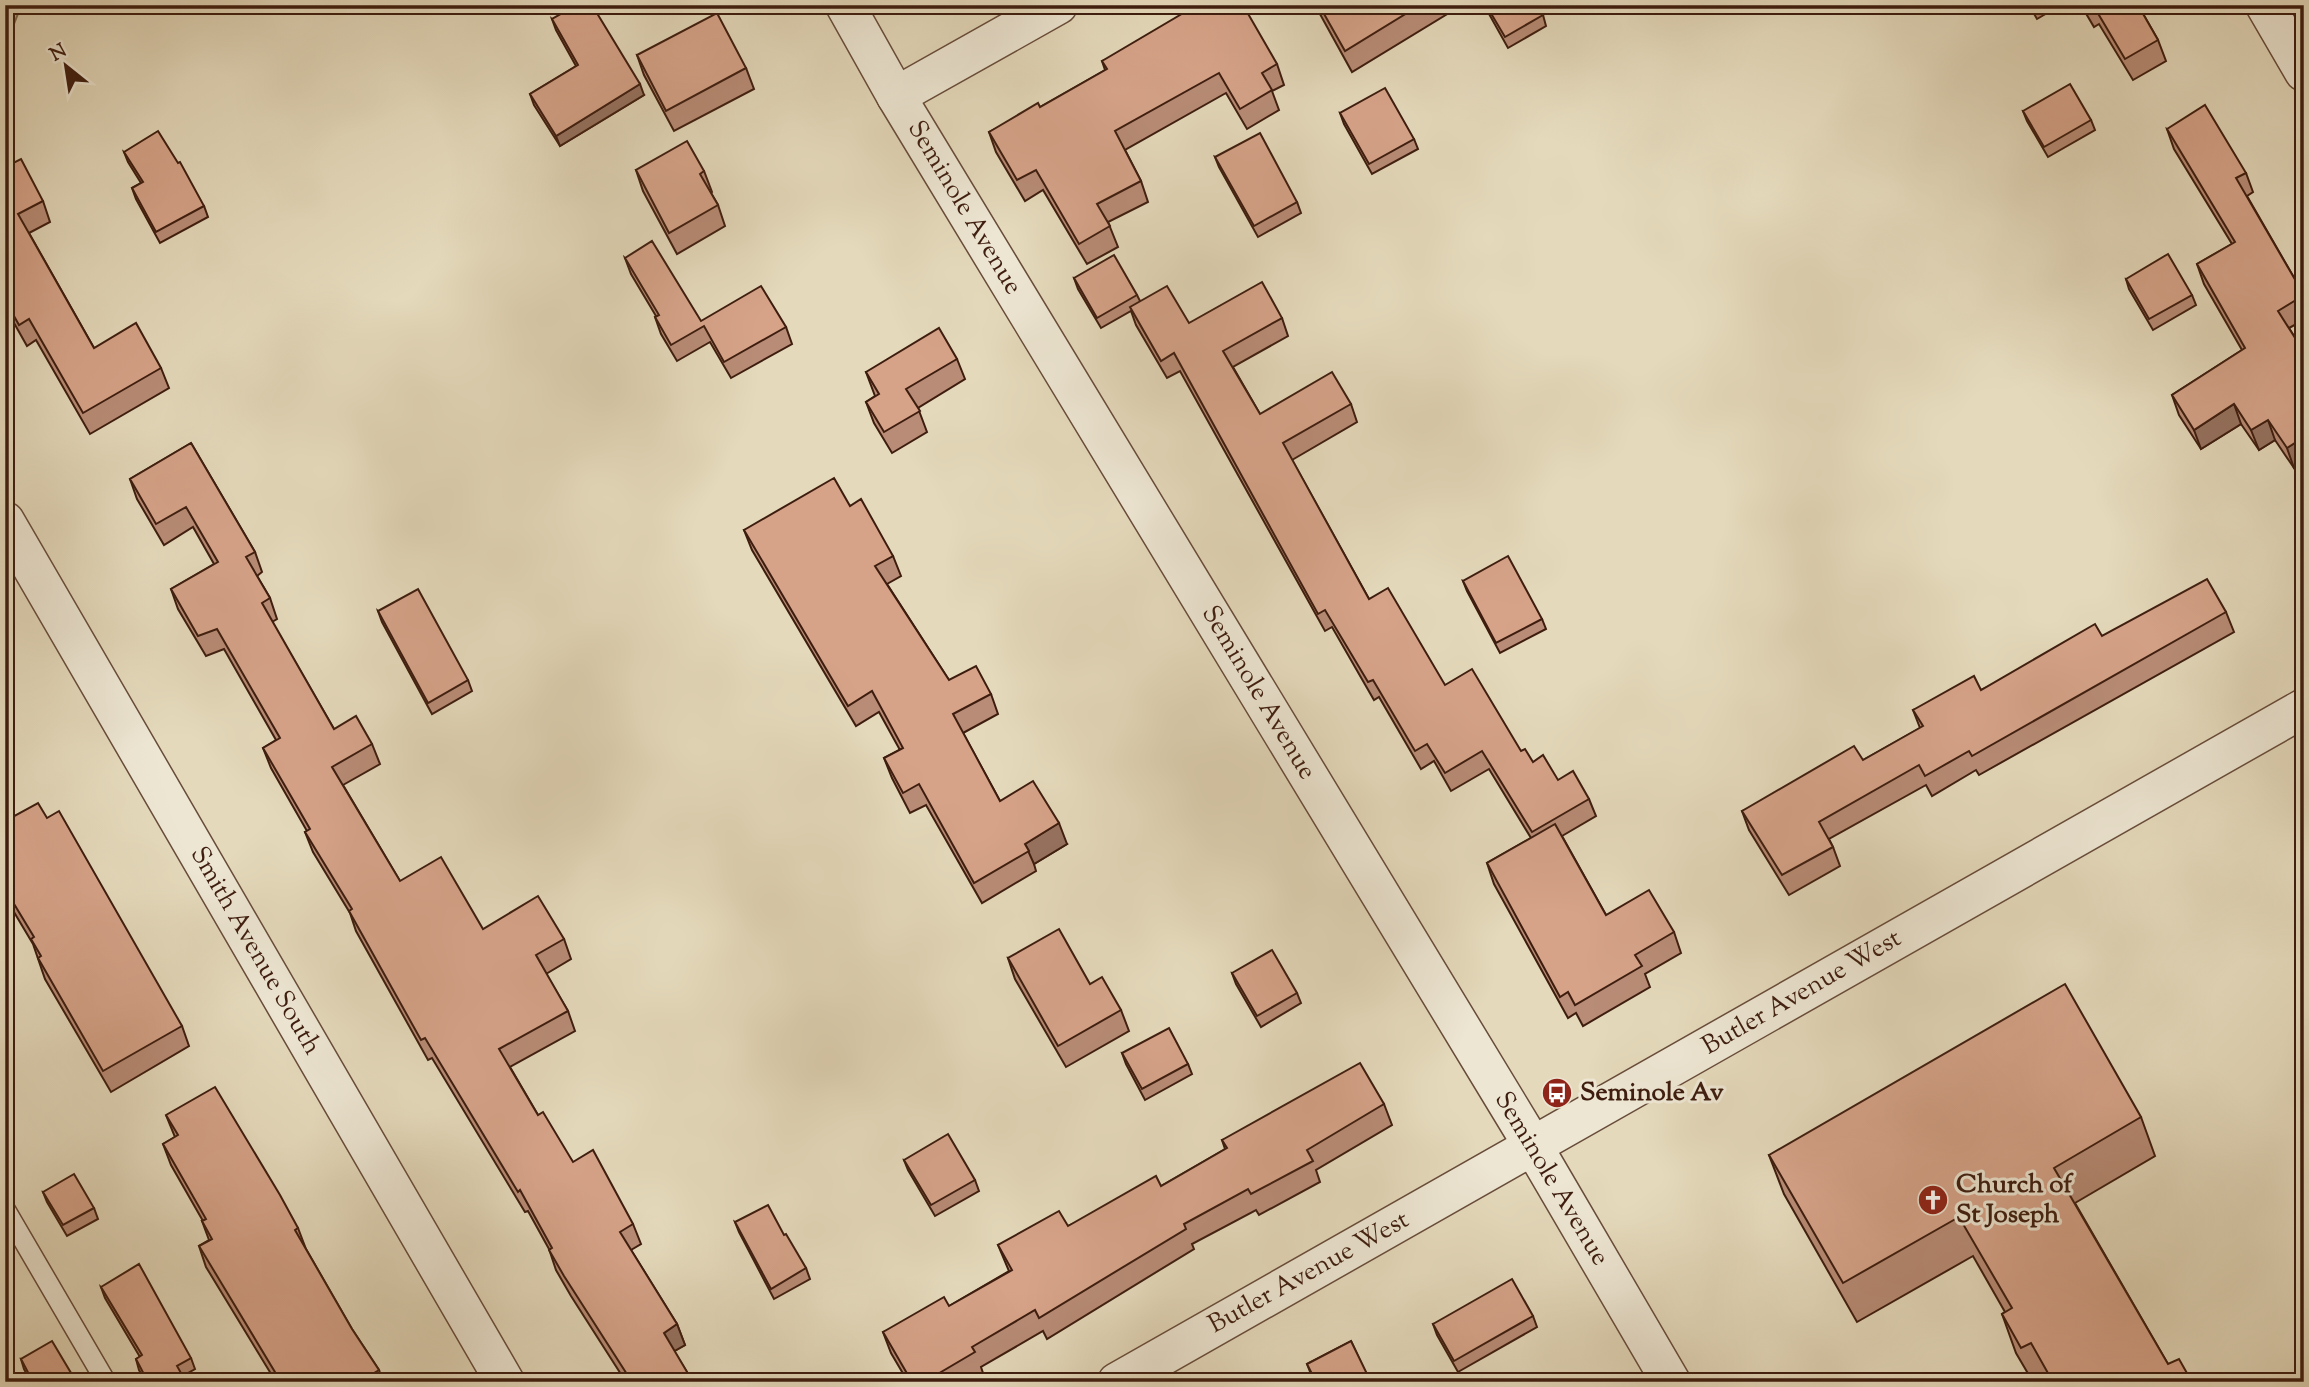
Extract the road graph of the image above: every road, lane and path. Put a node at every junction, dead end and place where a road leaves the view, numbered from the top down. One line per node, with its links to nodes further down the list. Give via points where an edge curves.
1 (845, 5): 5 (street, Seminole Avenue)
2 (1058, 5): 5 (street)
3 (2265, 5): 4 (street)
4 (2304, 72)
5 (897, 96): 8 (street, Seminole Avenue)
6 (5, 521): 11 (street, Smith Avenue South)
7 (2304, 708): 8 (street, Butler Avenue West)
8 (1533, 1146): 12 (street, Butler Avenue West); 13 (street, Seminole Avenue)
9 (5, 1209): 10 (lane)
10 (106, 1382)
11 (505, 1382)
12 (1117, 1382)
13 (1671, 1382)

